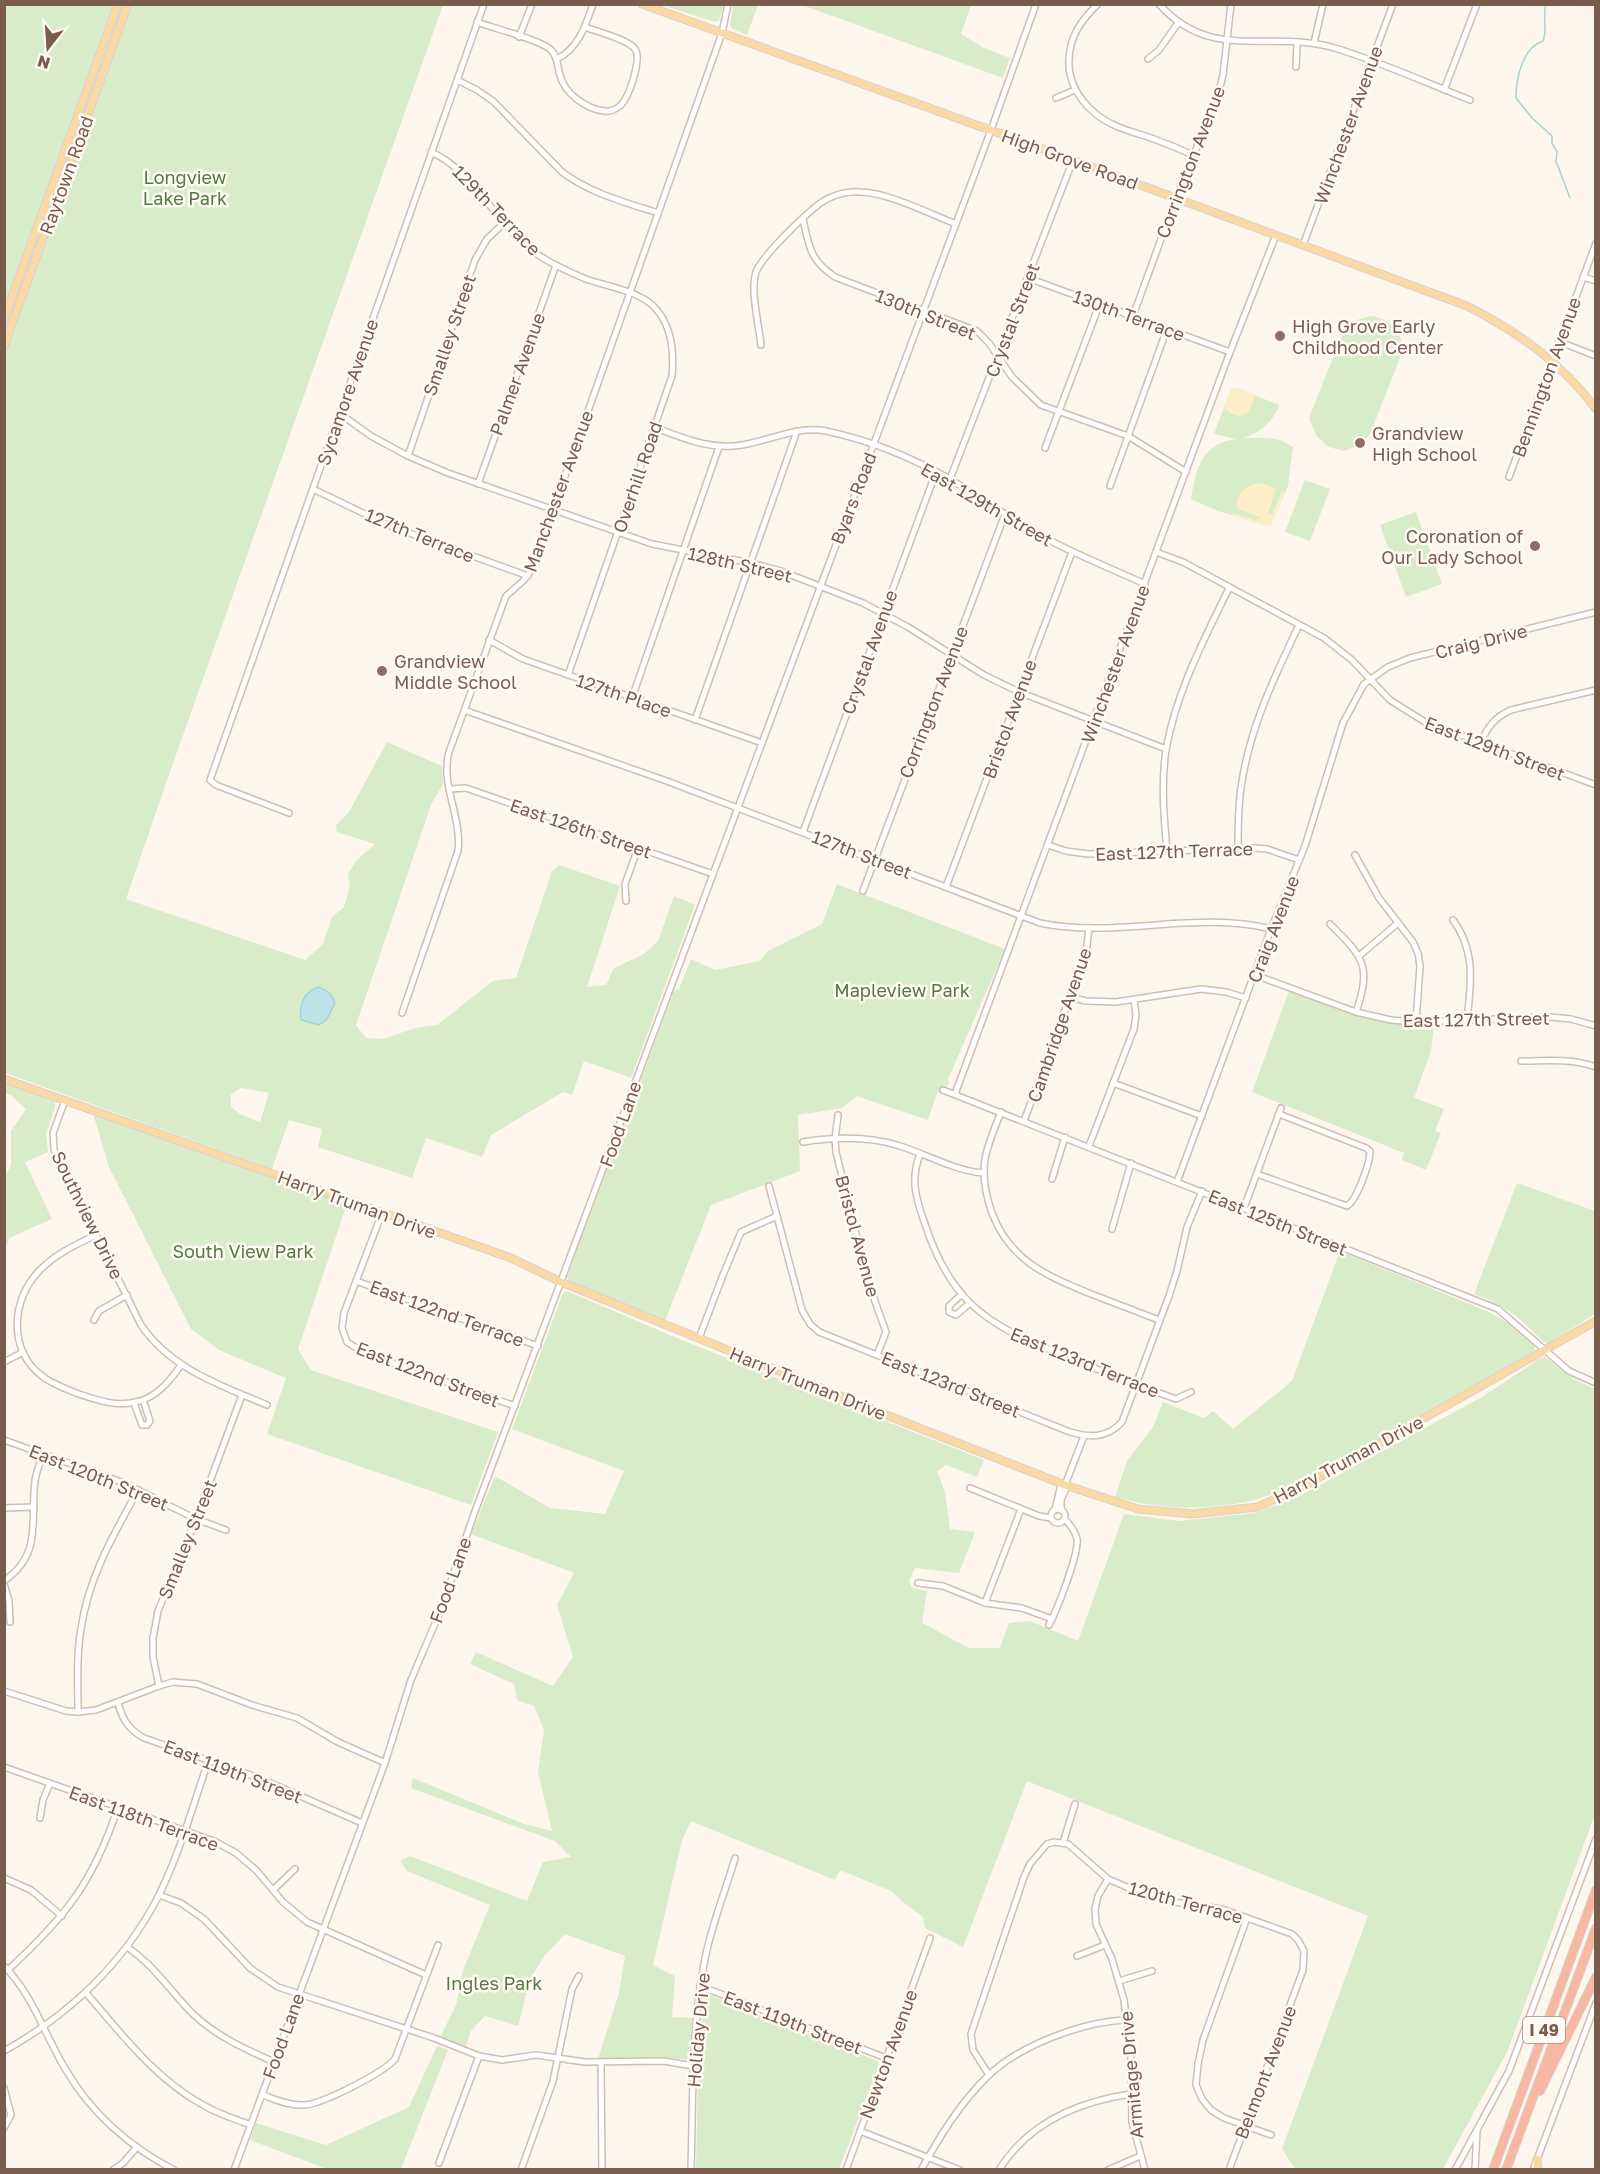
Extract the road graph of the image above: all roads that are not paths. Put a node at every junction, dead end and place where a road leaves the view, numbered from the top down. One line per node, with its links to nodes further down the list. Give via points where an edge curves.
1 (118, 4): 52 (main road, Raytown Road)
2 (128, 4): 56 (main road, Raytown Road)
3 (484, 4): 15 (street, Sycamore Avenue)
4 (532, 4): 19 (street)
5 (593, 4): 17 (street)
6 (642, 4): 18 (main road, High Grove Road)
7 (728, 4): 18 (street, Manchester Avenue)
8 (1036, 4): 32 (street, Byars Road)
9 (1098, 4): 28 (street, via 1075,32 1070,46 1068,62)
10 (1158, 4): 16 (street)
11 (1231, 4): 20 (street, Corrington Avenue)
12 (1323, 4): 22 (street)
13 (1393, 4): 25 (street, Winchester Avenue)
14 (1477, 4): 29 (street)
15 (477, 22): 19 (street); 27 (street, Sycamore Avenue)
16 (1178, 23): 20 (street, via 1201,36); 24 (street)
17 (585, 27): 23 (street, via 572,49); 23 (street, via 629,44 636,52 638,65 622,104 603,111 577,99 562,83)
18 (722, 33): 32 (main road, High Grove Road); 37 (street, Manchester Avenue)
19 (519, 37): 23 (street, via 546,46)
20 (1226, 41): 21 (street); 34 (street, Corrington Avenue, via 1218,95)
21 (1297, 43): 22 (street); 26 (street)
22 (1314, 43): 25 (street)
23 (557, 59)
24 (1148, 59)
25 (1372, 62): 29 (street); 43 (street, Winchester Avenue)
26 (1296, 67)
27 (457, 80): 33 (street, Sycamore Avenue); 37 (street, via 493,101 573,180)
28 (1075, 90): 30 (street); 34 (street, via 1090,108 1114,126)
29 (1444, 90): 31 (street)
30 (1056, 98)
31 (1470, 100)
32 (991, 130): 35 (main road, High Grove Road); 40 (street, Byars Road)
33 (431, 152): 39 (street, 129th Terrace, via 451,162); 62 (street, Sycamore Avenue)
34 (1194, 156): 36 (street, Corrington Avenue)
35 (1073, 160): 36 (main road, High Grove Road); 46 (street, Crystal Street)
36 (1176, 198): 41 (main road, High Grove Road); 51 (street, Corrington Avenue)
37 (657, 213): 48 (street, Manchester Avenue)
38 (803, 219): 40 (street, via 830,198 861,192 880,195); 50 (street, 130th Street, via 810,251 826,271 848,283); 55 (street, via 762,261 756,273)
39 (505, 222): 44 (street, 129th Terrace, via 532,250); 70 (street, Smalley Street, via 487,239 475,260)
40 (956, 224): 50 (street, Byars Road)
41 (1276, 235): 43 (main road, High Grove Road); 57 (street, Winchester Avenue)
42 (1596, 243): 45 (street, Bennington Avenue)
43 (1303, 245): 60 (main road, High Grove Road, via 1467,306)
44 (556, 265): 48 (street, 129th Terrace); 75 (street, Palmer Avenue)
45 (1583, 277): 47 (street); 54 (street, Bennington Avenue)
46 (1028, 278): 49 (street, 130th Terrace); 59 (street, Crystal Street)
47 (1596, 281)
48 (629, 294): 64 (street, Overhill Road, via 656,309 671,343 672,376); 78 (street, Manchester Avenue)
49 (1100, 303): 51 (street, 130th Terrace); 63 (street)
50 (924, 310): 59 (street, 130th Street, via 976,331); 67 (street, Byars Road)
51 (1133, 316): 53 (street, 130th Terrace)
52 (4, 319)
53 (1167, 328): 57 (street, 130th Terrace); 66 (street)
54 (1560, 342): 58 (street); 60 (street, Bennington Avenue)
55 (761, 345)
56 (4, 346)
57 (1230, 352): 72 (street, Winchester Avenue)
58 (1596, 356)
59 (998, 358): 63 (street, 130th Street, via 1036,401); 74 (street, Crystal Street)
60 (1551, 359): 61 (main road, High Grove Road); 73 (street, Bennington Avenue)
61 (1596, 410)
62 (339, 413): 70 (street, 128th Street); 77 (street, Sycamore Avenue)
63 (1059, 413): 66 (street, 130th Street); 69 (street)
64 (654, 427): 68 (street, East 129th Street); 80 (street, Overhill Road)
65 (797, 431): 67 (street, East 129th Street, via 826,431); 68 (street, East 129th Street, via 750,444); 84 (street)
66 (1128, 436): 72 (street, 130th Street); 76 (street)
67 (873, 445): 71 (street, East 129th Street); 87 (street, Byars Road)
68 (719, 447): 81 (street)
69 (1046, 448)
70 (408, 456): 75 (street, 128th Street)
71 (936, 472): 74 (street, East 129th Street); 89 (street, Crystal Avenue)
72 (1186, 472): 83 (street, Winchester Avenue)
73 (1509, 477)
74 (950, 479): 79 (street, East 129th Street)
75 (478, 484): 78 (street, 128th Street)
76 (1110, 486)
77 (313, 489): 85 (street, 127th Terrace, via 390,526); 108 (street, Sycamore Avenue, via 210,780)
78 (553, 510): 80 (street, 128th Street); 85 (street, Manchester Avenue)
79 (1005, 514): 82 (street, East 129th Street); 93 (street, Corrington Avenue)
80 (617, 532): 81 (street, 128th Street); 94 (street, Overhill Road)
81 (683, 551): 84 (street, 128th Street); 98 (street)
82 (1072, 552): 86 (street, East 129th Street); 97 (street, Bristol Avenue)
83 (1156, 552): 86 (street, Winchester Avenue); 88 (street, East 129th Street)
84 (751, 563): 87 (street, 128th Street); 100 (street)
85 (528, 576): 92 (street, Manchester Avenue, via 506,596)
86 (1144, 583): 101 (street, Winchester Avenue)
87 (820, 586): 89 (street, 128th Street); 102 (street, Byars Road)
88 (1229, 588): 91 (street, East 129th Street); 104 (street, via 1192,664)
89 (884, 612): 93 (street, 128th Street); 109 (street, Crystal Avenue)
90 (1596, 612): 95 (street, Craig Drive, via 1410,658)
91 (1299, 625): 95 (street, East 129th Street, via 1338,647); 112 (street, via 1266,694 1251,738 1240,791)
92 (489, 640): 94 (street, 127th Place, via 524,659); 99 (street, Manchester Avenue)
93 (951, 655): 97 (street, 128th Street); 115 (street, Corrington Avenue)
94 (568, 675): 98 (street, 127th Place)
95 (1370, 679): 103 (street, East 129th Street, via 1413,716); 116 (street, Craig Avenue, via 1356,696 1343,723)
96 (1596, 690): 103 (street, via 1511,710 1485,731)
97 (1019, 692): 101 (street, 128th Street); 118 (street, Bristol Avenue)
98 (632, 698): 100 (street, 127th Place)
99 (464, 710): 106 (street, Manchester Avenue, via 446,761); 107 (street, 127th Street)
100 (695, 720): 102 (street, 127th Place)
101 (1094, 721): 104 (street, 128th Street); 110 (street, Winchester Avenue)
102 (762, 743): 107 (street, Byars Road)
103 (1481, 743): 105 (street, East 129th Street)
104 (1166, 749): 113 (street, via 1163,803)
105 (1596, 786)
106 (449, 789): 111 (street, East 126th Street, via 466,788); 134 (street, Manchester Avenue, via 459,830 458,851)
107 (738, 807): 109 (street, 127th Street); 117 (street, Byars Road)
108 (290, 813)
109 (803, 831): 115 (street, 127th Street)
110 (1048, 845): 113 (street, East 127th Terrace, via 1088,854); 121 (street, Winchester Avenue)
111 (638, 848): 117 (street, East 126th Street); 120 (street, via 625,884)
112 (1238, 848): 113 (street, East 127th Terrace); 116 (street, East 127th Terrace, via 1267,849)
113 (1167, 851)
114 (1354, 855): 123 (street)
115 (874, 858): 118 (street, 127th Street); 119 (street, Corrington Avenue)
116 (1299, 860): 126 (street, Craig Avenue)
117 (713, 874): 129 (street, Byars Road)
118 (946, 887): 121 (street, 127th Street)
119 (863, 891)
120 (626, 901)
121 (1021, 917): 125 (street, 127th Street, via 1059,927); 143 (street, Winchester Avenue)
122 (1453, 920): 135 (street, via 1460,929 1472,966)
123 (1398, 923): 127 (street); 136 (street, via 1418,953)
124 (1330, 924): 127 (street)
125 (1089, 928): 126 (street, 127th Street, via 1232,922); 130 (street, Cambridge Avenue, via 1086,953)
126 (1271, 929): 128 (street, Craig Avenue)
127 (1359, 956): 133 (street, via 1365,982)
128 (1255, 975): 131 (street, Craig Avenue); 133 (street, East 127th Street)
129 (669, 991): 167 (street, Food Lane)
130 (1070, 998): 132 (street, via 1103,1002); 148 (street, Cambridge Avenue)
131 (1246, 998): 132 (street, via 1202,989); 147 (street, Craig Avenue)
132 (1134, 999): 141 (street, via 1134,1029)
133 (1356, 1012): 136 (street, East 127th Street)
134 (402, 1013)
135 (1467, 1020): 136 (street, East 127th Street); 137 (street, East 127th Street, via 1550,1017)
136 (1416, 1022)
137 (1596, 1026)
138 (1521, 1061): 139 (street, via 1578,1061)
139 (1596, 1067)
140 (4, 1079): 144 (main road, Harry Truman Drive)
141 (1113, 1083): 147 (street); 152 (street)
142 (943, 1090): 143 (street, East 125th Street)
143 (955, 1094): 145 (street, East 125th Street)
144 (65, 1100): 162 (main road, Harry Truman Drive); 165 (street, Southview Drive, via 53,1133 54,1150)
145 (1001, 1112): 148 (street, East 125th Street); 155 (street, Cambridge Avenue, via 988,1145)
146 (837, 1115): 150 (street, Bristol Avenue)
147 (1202, 1116): 158 (street, Craig Avenue)
148 (1024, 1121): 149 (street, East 125th Street)
149 (1065, 1137): 152 (street, East 125th Street); 157 (street)
150 (835, 1139): 151 (street); 153 (street, via 881,1142); 178 (street, Bristol Avenue, via 867,1279 886,1332)
151 (804, 1142)
152 (1089, 1146): 154 (street, East 125th Street)
153 (920, 1154): 155 (street, via 957,1169); 168 (street, East 123rd Terrace, via 914,1174 915,1195 937,1255)
154 (1131, 1163): 158 (street, East 125th Street); 164 (street)
155 (983, 1173): 172 (street, Cambridge Avenue, via 996,1224 1028,1263 1052,1278)
156 (1257, 1174): 156 (street, via 1280,1111 1370,1151 1354,1200 1347,1206); 161 (street)
157 (1052, 1179)
158 (1177, 1182): 160 (street, East 125th Street)
159 (769, 1186): 163 (street)
160 (1202, 1191): 161 (street, East 125th Street); 172 (street)
161 (1244, 1208): 176 (street, East 125th Street, via 1498,1309)
162 (382, 1213): 166 (street); 167 (main road, Harry Truman Drive, via 511,1258)
163 (777, 1216): 174 (street, via 741,1232); 178 (street, East 123rd Street, via 802,1311 810,1324 819,1332)
164 (1112, 1229)
165 (96, 1235): 169 (street, Southview Drive); 177 (street, via 54,1257 25,1288 16,1319)
166 (356, 1281): 175 (street, East 122nd Terrace); 188 (street, East 122nd Street, via 342,1328 350,1345)
167 (561, 1282): 174 (main road, Harry Truman Drive); 175 (street, Food Lane)
168 (963, 1294): 170 (street, East 123rd Terrace); 170 (street, via 949,1306 949,1312 956,1315)
169 (127, 1295): 171 (street, Southview Drive, via 99,1311); 180 (street, Southview Drive, via 150,1338)
170 (970, 1303): 182 (street, East 123rd Terrace, via 1018,1336)
171 (94, 1320)
172 (1159, 1320): 182 (street)
173 (1596, 1321): 176 (main road, Harry Truman Drive)
174 (699, 1338): 192 (main road, Harry Truman Drive)
175 (538, 1346): 188 (street, Food Lane)
176 (1546, 1349): 181 (street, East 125th Street, via 1569,1371); 192 (main road, Harry Truman Drive, via 1302,1487 1257,1507 1193,1514 1138,1509)
177 (23, 1352): 179 (street); 186 (street, via 42,1376 62,1387 111,1404)
178 (878, 1355): 189 (street, East 123rd Street)
179 (4, 1362)
180 (181, 1365): 184 (street, Southview Drive); 185 (street, via 166,1385)
181 (1596, 1383)
182 (1136, 1385): 183 (street, East 123rd Terrace, via 1176,1399); 189 (street, via 1122,1422 1115,1429 1100,1436)
183 (1191, 1392)
184 (242, 1395): 187 (street, Southview Drive); 200 (street, Smalley Street)
185 (144, 1400): 186 (street); 186 (street, via 150,1421 147,1425 142,1425)
186 (134, 1403)
187 (267, 1406)
188 (515, 1406): 212 (street, Food Lane, via 442,1607 411,1680)
189 (1084, 1436): 192 (street)
190 (4, 1440): 191 (street, East 120th Street)
191 (43, 1454): 194 (street, East 120th Street); 195 (street, via 35,1481)
192 (1064, 1485): 198 (street)
193 (970, 1488): 197 (street)
194 (138, 1490): 200 (street, East 120th Street); 210 (street, via 103,1556 87,1601 79,1644)
195 (34, 1507): 196 (street); 204 (street, via 30,1551)
196 (4, 1508)
197 (1021, 1509): 199 (street); 205 (street)
198 (1058, 1510): 199 (street); 201 (street, via 1064,1513)
199 (1051, 1518): 201 (street, via 1057,1523)
200 (196, 1519): 202 (street, East 120th Street); 207 (street, Smalley Street, via 155,1623 153,1657)
201 (1064, 1520): 205 (street, via 1072,1527 1077,1546 1050,1622 1022,1608)
202 (226, 1530)
203 (918, 1582): 205 (street, via 943,1586)
204 (4, 1583): 206 (street)
205 (985, 1603)
206 (10, 1622)
207 (159, 1686): 209 (street); 212 (street, via 185,1682 213,1689 297,1718 338,1743)
208 (4, 1691): 210 (street)
209 (118, 1703): 210 (street); 211 (street, East 119th Street, via 126,1723 140,1736)
210 (78, 1712)
211 (209, 1759): 218 (street, East 119th Street); 219 (street)
212 (385, 1763): 218 (street, Food Lane)
213 (4, 1767): 214 (street, East 118th Terrace)
214 (50, 1783): 216 (street, East 118th Terrace); 217 (street)
215 (1075, 1804): 221 (street)
216 (118, 1807): 219 (street, East 118th Terrace); 229 (street, via 94,1868)
217 (40, 1818)
218 (362, 1823): 232 (street, Food Lane)
219 (185, 1830): 226 (street, East 118th Terrace, via 236,1853); 228 (street)
220 (1596, 1839): 269 (street, via 1509,2072)
221 (1063, 1843): 225 (street, 120th Terrace); 259 (street, via 1047,1844 1030,1864 971,2034 973,2050)
222 (735, 1858): 245 (street, Holiday Drive)
223 (296, 1869): 226 (street)
224 (4, 1878): 229 (street, via 31,1890)
225 (1108, 1879): 230 (street, 120th Terrace, via 1163,1899 1222,1909); 235 (street, Armitage Drive, via 1095,1909 1096,1924)
226 (273, 1890): 232 (street, East 118th Terrace, via 296,1914)
227 (1596, 1890): 292 (highway, I 49)
228 (159, 1895): 236 (street); 247 (street, via 181,1903 204,1919 263,1979)
229 (62, 1916): 238 (street)
230 (1247, 1918): 240 (street, 120th Terrace, via 1292,1934 1298,1940 1304,1951); 267 (street, via 1203,2040 1196,2085 1211,2110)
231 (1596, 1928): 263 (highway, I 49)
232 (322, 1930): 241 (street, East 118th Terrace); 247 (street, Food Lane)
233 (930, 1938): 255 (street, Newton Avenue)
234 (438, 1945): 241 (street)
235 (1105, 1945): 237 (street); 244 (street, Armitage Drive)
236 (127, 1947): 246 (street); 256 (street, via 207,2026)
237 (1077, 1956)
238 (6, 1968): 250 (street, via 26,1994)
239 (1152, 1971): 244 (street)
240 (1302, 1974): 267 (street, Belmont Avenue)
241 (426, 1975): 251 (street)
242 (579, 1976): 254 (street, via 572,1989)
243 (1596, 1977): 263 (highway)
244 (1119, 1981): 249 (street, Armitage Drive)
245 (700, 1986): 255 (street, East 119th Street); 258 (street, Holiday Drive)
246 (86, 1993): 250 (street); 266 (street, via 168,2081 204,2106)
247 (298, 1995): 251 (street); 256 (street, Food Lane)
248 (1596, 2003): 275 (street)
249 (1128, 2020): 259 (street, via 1056,2037); 261 (street, Armitage Drive)
250 (43, 2027): 252 (street); 272 (street, via 83,2096)
251 (406, 2030): 253 (street); 262 (street, via 395,2059 387,2068 315,2103 295,2105)
252 (4, 2051)
253 (479, 2056): 254 (street, via 502,2060 536,2055); 276 (street)
254 (558, 2058): 257 (street); 280 (street)
255 (886, 2058): 270 (street, Newton Avenue)
256 (274, 2062): 262 (street, Food Lane)
257 (601, 2063): 258 (street, via 664,2061); 281 (street)
258 (693, 2066): 282 (street, Holiday Drive)
259 (989, 2075): 274 (street, via 960,2107)
260 (4, 2088): 264 (street, via 11,2110)
261 (1130, 2094): 273 (street, Armitage Drive); 286 (street, via 1080,2105 1059,2115 1017,2146)
262 (262, 2095): 266 (street, Food Lane)
263 (1526, 2116): 293 (highway, I 49)
264 (9, 2121): 265 (street); 268 (street)
265 (16, 2125)
266 (251, 2125): 279 (street, Food Lane)
267 (1245, 2126): 271 (street); 289 (street, Belmont Avenue)
268 (4, 2128)
269 (1478, 2130): 290 (street); 291 (street)
270 (860, 2131): 274 (street); 283 (street, Newton Avenue)
271 (1271, 2135)
272 (137, 2147): 277 (street); 278 (street)
273 (1140, 2156): 287 (street); 288 (street, Armitage Drive)
274 (928, 2157): 284 (street); 285 (street)
275 (1537, 2159): 294 (street); 295 (main road)
276 (439, 2163)
277 (113, 2169)
278 (174, 2169)
279 (234, 2169)
280 (521, 2169)
281 (602, 2169)
282 (691, 2169)
283 (846, 2169)
284 (921, 2169)
285 (960, 2169)
286 (999, 2169)
287 (1108, 2169)
288 (1145, 2169)
289 (1228, 2169)
290 (1455, 2169)
291 (1475, 2169)
292 (1493, 2169)
293 (1506, 2169)
294 (1533, 2169)
295 (1538, 2169)

